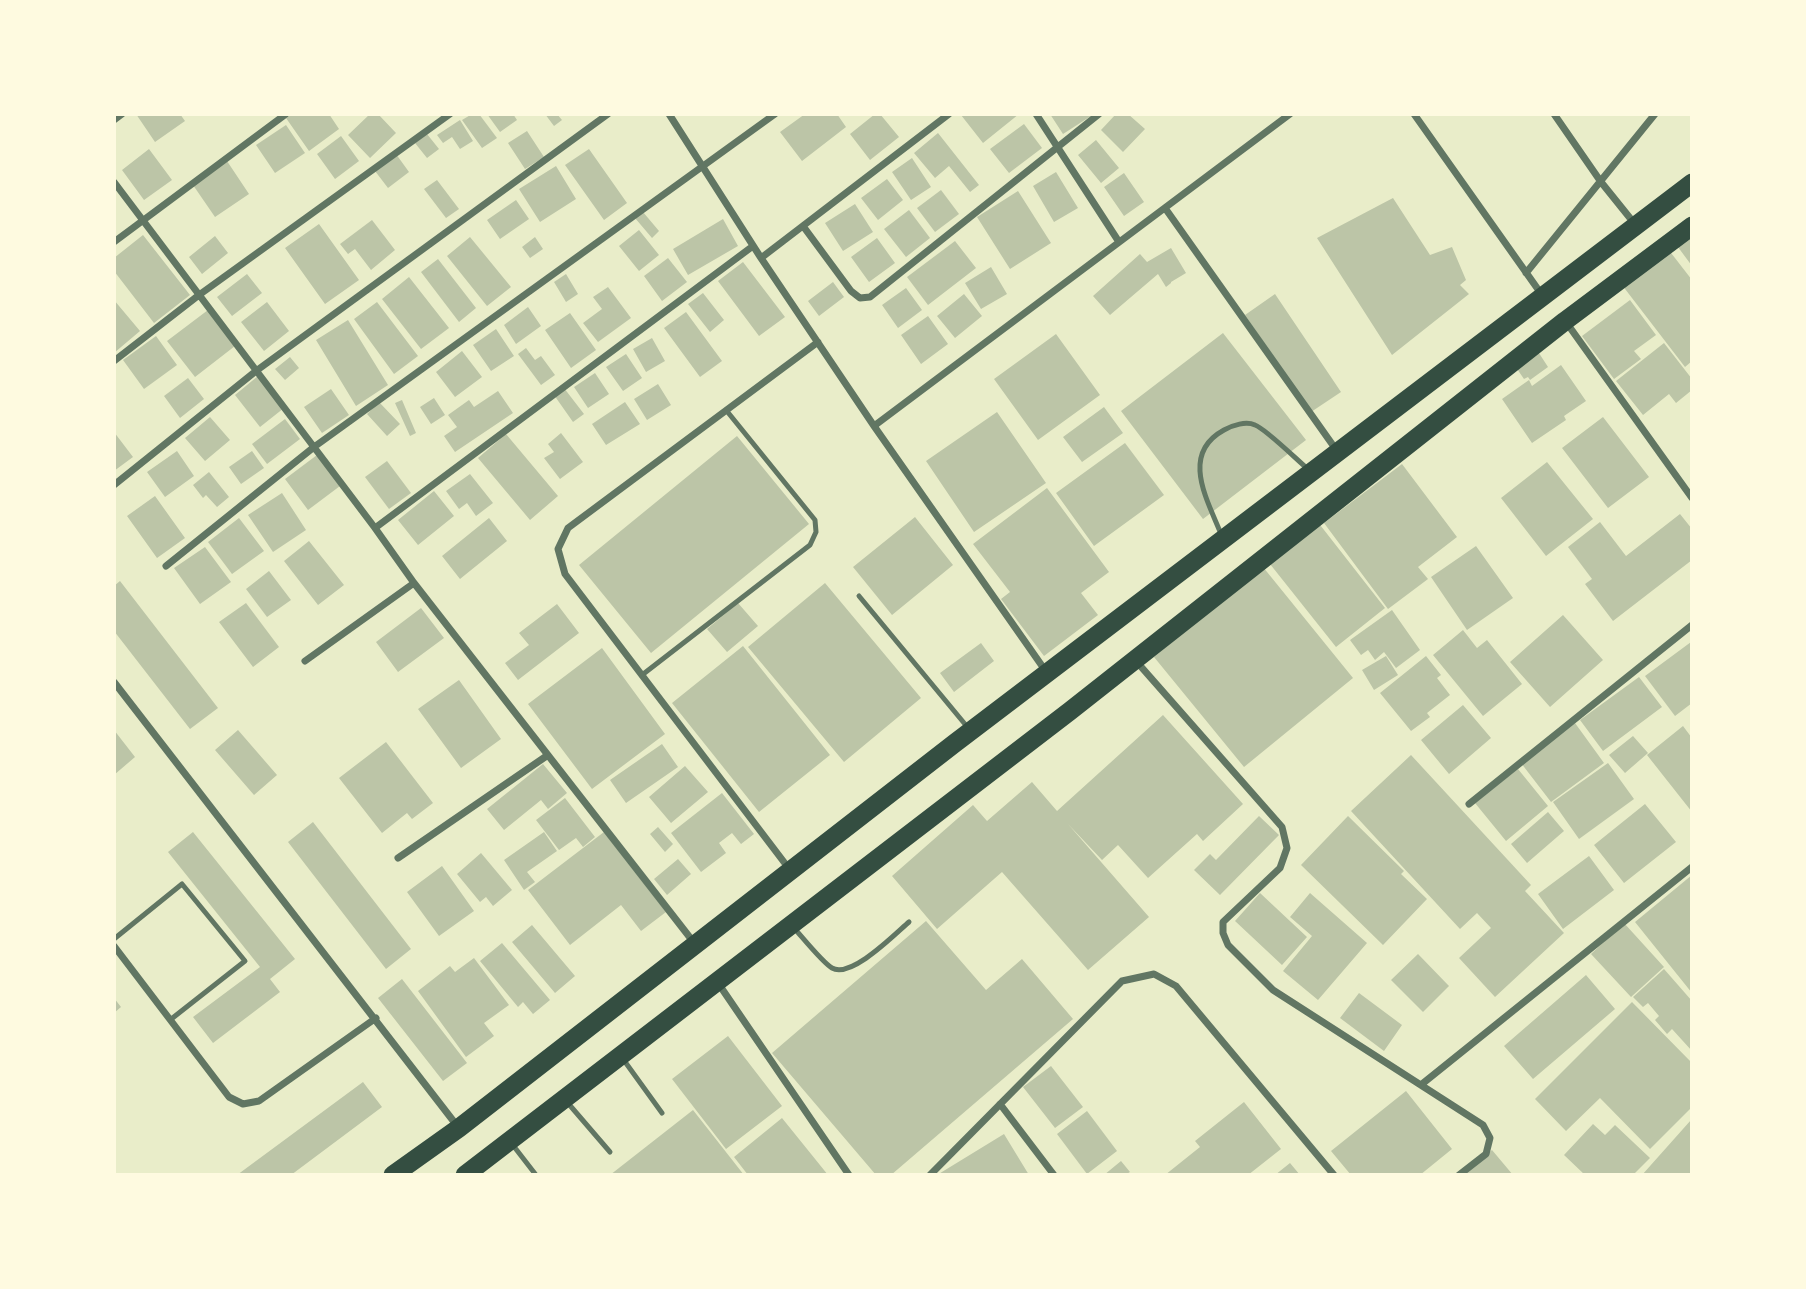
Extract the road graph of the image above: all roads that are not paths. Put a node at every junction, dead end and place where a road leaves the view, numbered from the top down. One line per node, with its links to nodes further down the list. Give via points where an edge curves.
1 (122, 114): 14 (street)
2 (286, 114): 21 (street)
3 (450, 114): 30 (street)
4 (608, 114): 35 (street)
5 (669, 114): 16 (street)
6 (775, 114): 16 (street)
7 (949, 114): 22 (street)
8 (1036, 114): 15 (street)
9 (1099, 114): 15 (street)
10 (1290, 114): 20 (street)
11 (1414, 114): 29 (street)
12 (1554, 114): 18 (street)
13 (1655, 114): 18 (street)
14 (114, 120)
15 (1058, 146): 22 (street, via 870,297 860,298 851,291); 26 (street)
16 (703, 166): 27 (street); 38 (street)
17 (114, 182): 21 (street)
18 (1601, 182): 23 (street); 29 (street)
19 (1692, 183): 23 (highway)
20 (1165, 208): 26 (street); 39 (street)
21 (143, 220): 25 (street); 30 (street)
22 (803, 226): 28 (street)
23 (1636, 226): 31 (highway)
24 (1692, 226): 32 (highway)
25 (114, 242)
26 (1119, 242): 37 (street)
27 (753, 246): 28 (street); 43 (street)
28 (761, 258): 33 (street)
29 (1526, 273): 31 (street)
30 (199, 295): 34 (street); 35 (street)
31 (1542, 296): 39 (highway)
32 (1565, 321): 42 (street); 50 (highway)
33 (818, 341): 36 (street); 37 (street)
34 (114, 361)
35 (256, 371): 38 (street); 41 (street)
36 (726, 410): 52 (street, via 568,528 558,549 565,574); 52 (lane, via 815,520 816,532 810,545)
37 (874, 426): 51 (street)
38 (314, 447): 43 (street); 45 (street)
39 (1338, 452): 40 (highway)
40 (1312, 472): 44 (highway); 44 (lane, via 1255,424 1234,424 1216,434 1199,457 1200,482)
41 (114, 485)
42 (1692, 498)
43 (375, 528): 46 (street)
44 (1223, 539): 51 (highway)
45 (166, 566)
46 (414, 583): 49 (street); 55 (street)
47 (859, 596): 54 (lane)
48 (1692, 625): 56 (street)
49 (305, 661)
50 (1135, 661): 61 (highway); 69 (street, via 1282,827 1287,848 1280,868 1223,922 1228,945 1273,990)
51 (1047, 673): 54 (highway)
52 (642, 675): 59 (street)
53 (114, 682): 66 (street)
54 (963, 737): 59 (highway)
55 (548, 755): 57 (street); 63 (street)
56 (1469, 804)
57 (398, 858)
58 (1692, 867): 69 (street)
59 (791, 871): 63 (highway)
60 (909, 922): 61 (lane, via 846,971 833,969)
61 (792, 926): 65 (highway)
62 (114, 939): 67 (lane, via 182,884 245,961)
63 (696, 945): 73 (highway)
64 (114, 946): 67 (street)
65 (718, 983): 68 (highway); 79 (street)
66 (376, 1018): 67 (street, via 259,1101 243,1104 229,1097); 73 (street)
67 (170, 1020)
68 (622, 1056): 70 (highway); 72 (lane)
69 (1422, 1084): 83 (street, via 1483,1125 1490,1138 1486,1154)
70 (565, 1100): 74 (highway); 75 (lane)
71 (1000, 1104): 80 (street); 81 (street); 82 (street, via 1122,981 1154,974 1176,986)
72 (662, 1113)
73 (459, 1128): 76 (highway)
74 (510, 1141): 77 (highway); 78 (lane)
75 (610, 1152)
76 (393, 1175)
77 (465, 1175)
78 (536, 1175)
79 (849, 1175)
80 (930, 1175)
81 (1054, 1175)
82 (1334, 1175)
83 (1459, 1175)

